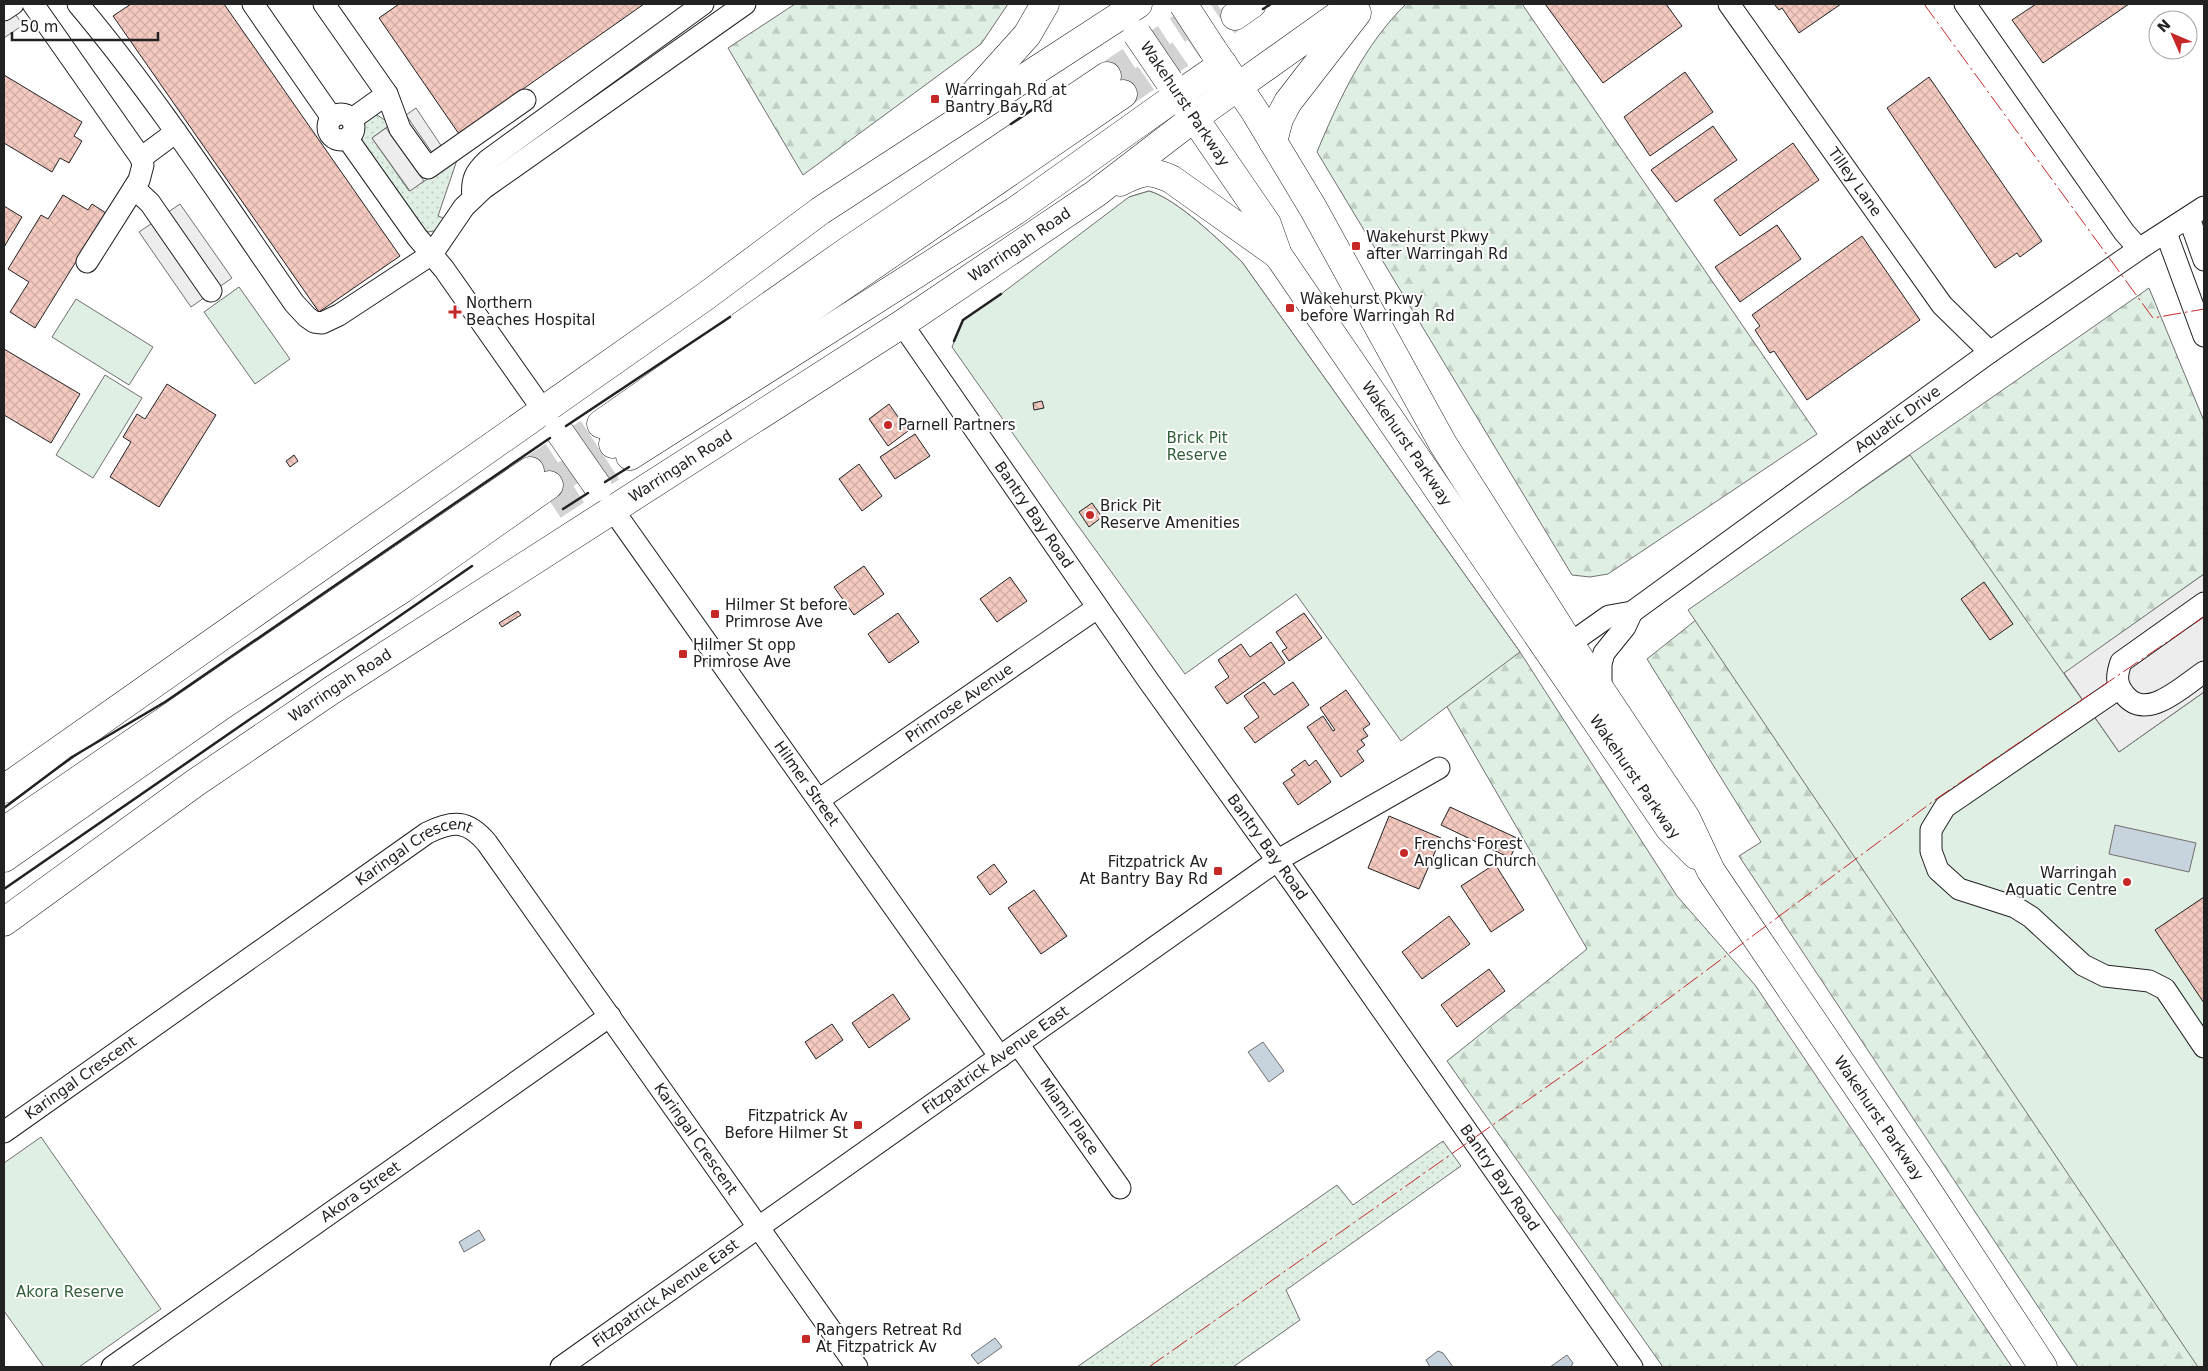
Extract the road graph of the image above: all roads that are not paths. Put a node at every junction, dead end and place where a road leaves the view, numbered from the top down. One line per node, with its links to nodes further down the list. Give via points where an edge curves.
1 (13, 4): 14 (street)
2 (33, 4): 26 (street)
3 (253, 4): 24 (street)
4 (324, 4): 19 (street)
5 (702, 4): 29 (street, via 488,160 474,176)
6 (745, 4): 29 (street)
7 (1046, 4): 23 (main road, via 1027,35 965,102)
8 (1183, 4): 16 (main road, Wakehurst Parkway, bridge)
9 (1354, 4): 16 (main road, Warringah Road)
10 (1364, 4): 25 (main road, via 1288,102)
11 (1729, 4): 40 (street, Tilley Lane, via 1942,305)
12 (1965, 4): 32 (street, via 2124,232)
13 (83, 5): 22 (street, via 131,56)
14 (4, 10)
15 (1129, 14): 18 (main road, Wakehurst Parkway, bridge); 23 (main road)
16 (1225, 67): 18 (main road, Warringah Road); 21 (main road, Warringah Road); 25 (main road, Wakehurst Parkway)
17 (1115, 85): 18 (main road, Warringah Road, via 615,442 1015,210)
18 (1174, 88): 21 (main road, Wakehurst Parkway)
19 (387, 94): 20 (street, via 400,129 428,168); 24 (street)
20 (525, 100)
21 (1194, 118): 28 (main road, Warringah Road); 34 (main road, Wakehurst Parkway, via 1267,224)
22 (176, 123): 26 (street); 33 (street, via 294,303 314,322 330,320)
23 (951, 125): 41 (main road, via 820,211 706,296)
24 (337, 130): 33 (street)
25 (1273, 142): 46 (main road, Wakehurst Parkway)
26 (140, 158): 27 (street, via 142,173)
27 (134, 188): 36 (street); 37 (street, via 150,204)
28 (1095, 194): 34 (main road, via 1137,173 1155,172 1188,189); 38 (main road, Warringah Road)
29 (472, 198): 33 (street)
30 (2196, 212): 31 (street, Aquatic Drive); 35 (street, Aquatic Drive)
31 (2166, 233): 32 (street, Aquatic Drive); 39 (street)
32 (2139, 248): 40 (street, Aquatic Drive)
33 (432, 254): 41 (street)
34 (1278, 255): 46 (main road, Wakehurst Parkway)
35 (2204, 260)
36 (87, 262)
37 (211, 290)
38 (902, 324): 42 (main road, Warringah Road); 44 (street, Bantry Bay Road)
39 (2204, 336)
40 (1990, 352): 45 (street, Aquatic Drive)
41 (543, 410): 42 (main road, bridge); 51 (main road)
42 (613, 510): 52 (street, Hilmer Street); 57 (main road, Warringah Road, via 332,690 203,777)
43 (2204, 603): 48 (street, via 2121,662 2116,675)
44 (1097, 608): 52 (street, Primrose Avenue); 55 (street, Bantry Bay Road)
45 (1632, 612): 46 (street, Aquatic Drive, via 1609,616); 49 (street, Aquatic Drive, via 1604,654)
46 (1561, 650): 49 (main road, Wakehurst Parkway); 56 (main road, Wakehurst Parkway, via 1670,829)
47 (2204, 672): 48 (street, via 2155,705 2140,706)
48 (2119, 688): 60 (street, via 1945,807 1932,830 1931,851 1938,870 1959,889 2015,907 2031,917 2083,965 2105,976 2149,981 2165,989)
49 (1601, 692): 56 (main road, Wakehurst Parkway, via 1686,818)
50 (1439, 768): 55 (street, Fitzpatrick Avenue East)
51 (4, 790)
52 (820, 799): 61 (street, Hilmer Street)
53 (4, 831): 54 (main road, via 544,488 402,589 224,704)
54 (4, 858)
55 (1278, 860): 59 (street, Fitzpatrick Avenue East); 69 (street, Bantry Bay Road)
56 (1711, 871): 70 (main road, Wakehurst Parkway)
57 (4, 922)
58 (610, 1016): 62 (street, Karingal Crescent, via 487,842 469,826 450,824 427,833); 64 (street, Karingal Crescent); 66 (street, Akora Street)
59 (1018, 1044): 61 (street, Fitzpatrick Avenue East); 63 (street, Miami Place)
60 (2204, 1047)
61 (1000, 1056): 64 (street, Fitzpatrick Avenue East)
62 (4, 1132)
63 (1120, 1188)
64 (758, 1226): 65 (street, Fitzpatrick Avenue East); 68 (street, Karingal Crescent)
65 (589, 1359): 67 (street, Fitzpatrick Avenue East)
66 (112, 1367)
67 (561, 1367)
68 (858, 1367)
69 (1632, 1367)
70 (2044, 1367)

